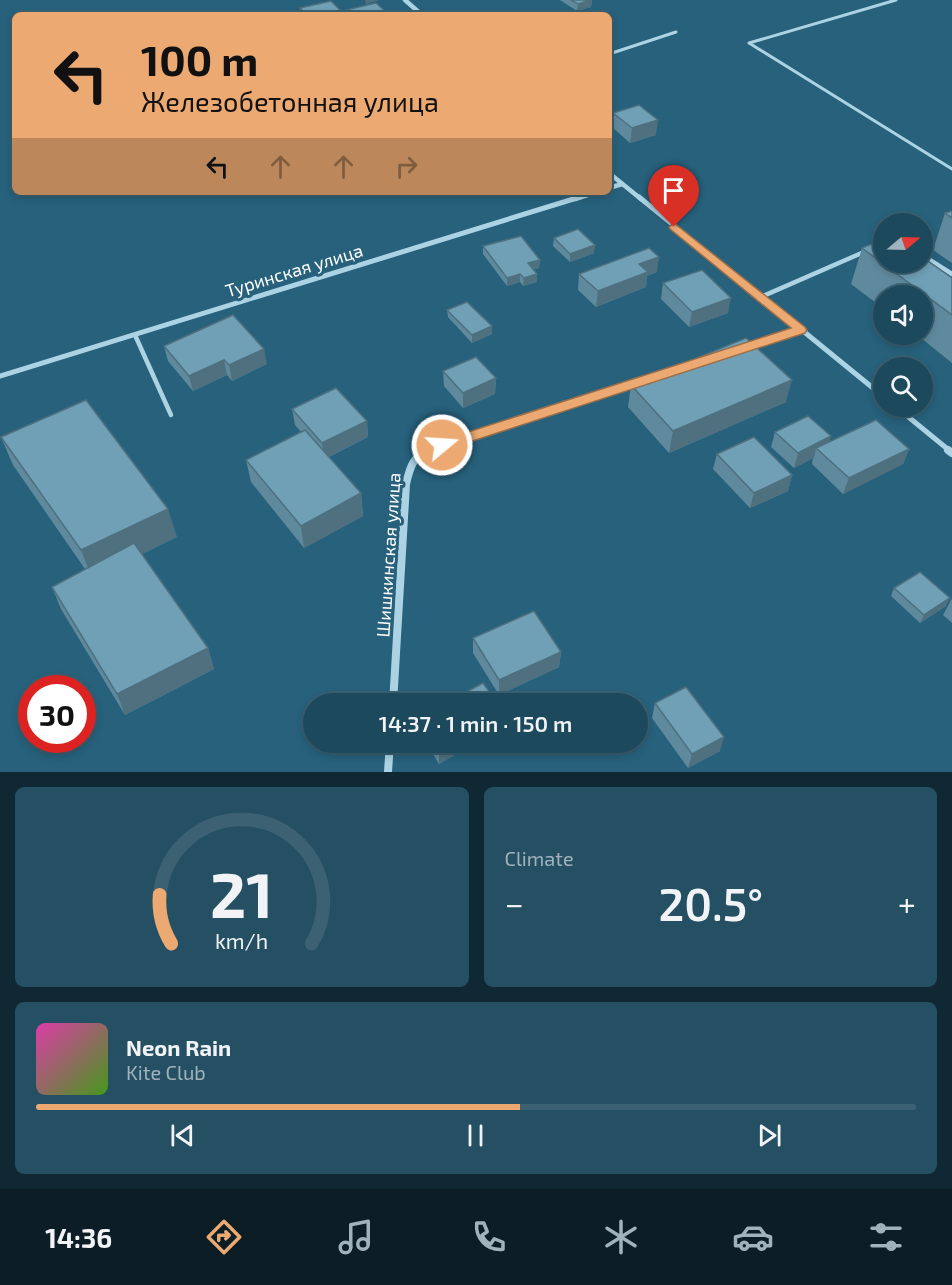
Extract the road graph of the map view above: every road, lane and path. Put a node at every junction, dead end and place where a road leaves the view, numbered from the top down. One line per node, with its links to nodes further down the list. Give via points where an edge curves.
1 (405, 0): 3 (street)
2 (896, 0): 6 (lane, via 749,43)
3 (419, 12)
4 (676, 32): 5 (lane)
5 (612, 53)
6 (952, 169)
7 (612, 176): 8 (street)
8 (622, 184): 9 (street); 14 (street)
9 (612, 187)
10 (587, 195): 16 (street, Туринская улица)
11 (873, 248): 14 (lane)
12 (933, 262): 13 (lane)
13 (952, 274)
14 (761, 297): 15 (street)
15 (801, 330): 17 (street); 20 (street)
16 (135, 335): 18 (street, Туринская улица); 21 (lane)
17 (745, 348)
18 (0, 376)
19 (644, 380): 24 (street, Шишкинская улица, via 420,453 410,465)
20 (873, 389)
21 (171, 415)
22 (908, 417): 23 (street)
23 (952, 453)
24 (394, 693)
25 (389, 753): 26 (street)
26 (388, 772)

